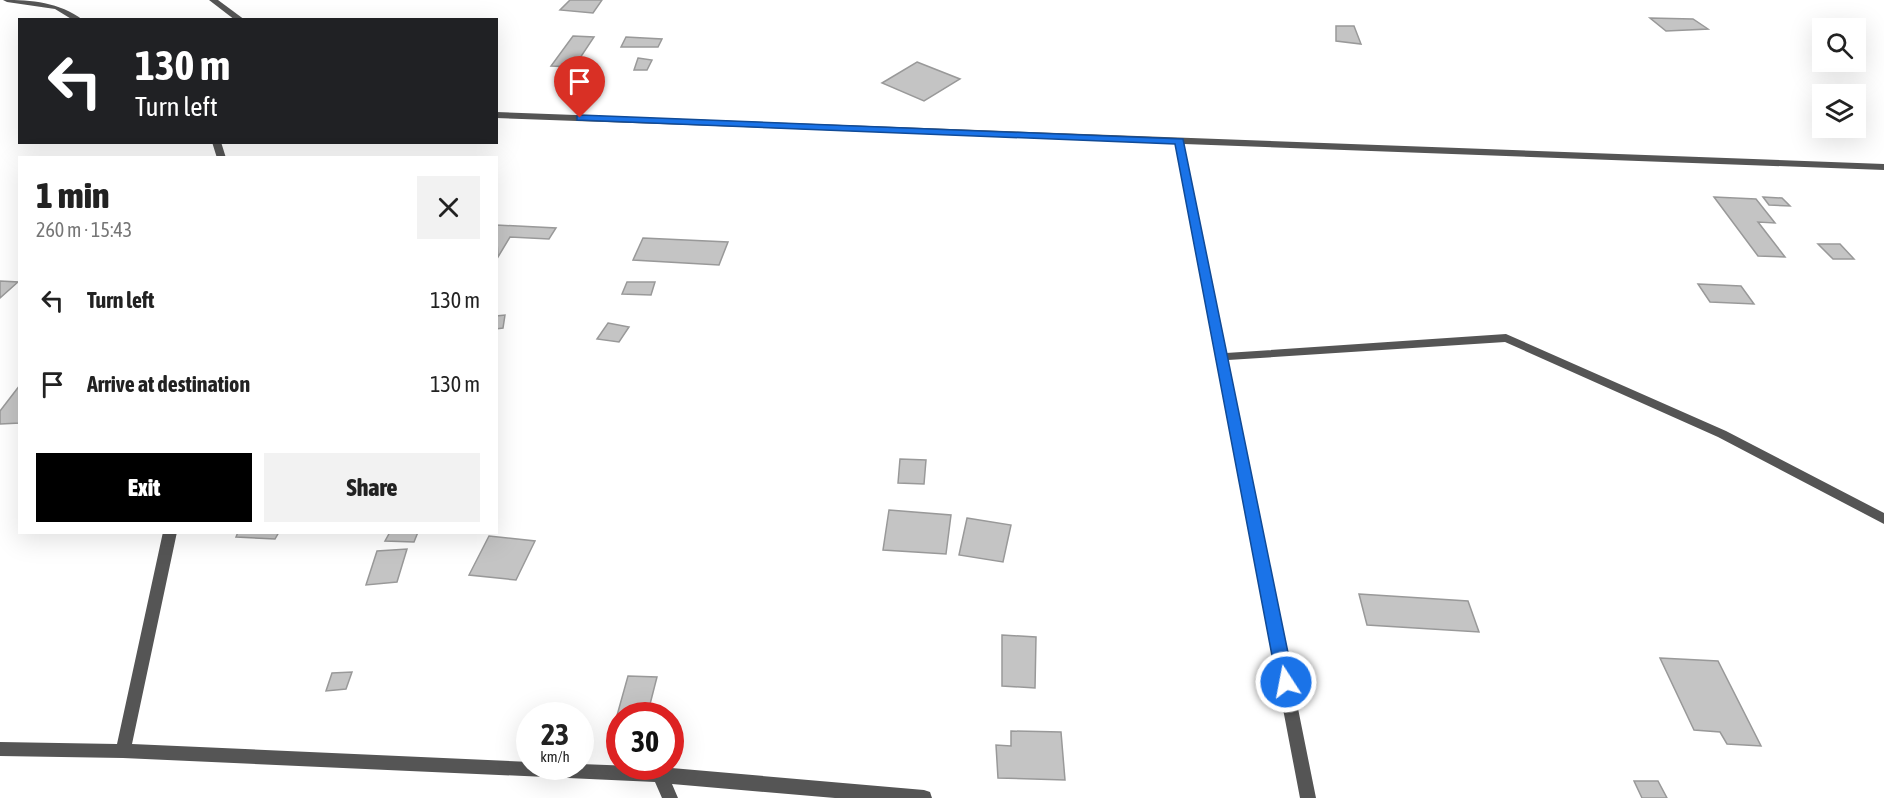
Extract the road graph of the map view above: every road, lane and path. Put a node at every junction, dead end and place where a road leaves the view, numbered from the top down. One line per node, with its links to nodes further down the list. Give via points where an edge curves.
1 (7, 0): 3 (street, via 57,7)
2 (213, 0): 4 (street)
3 (76, 18)
4 (238, 18)
5 (498, 115): 6 (street)
6 (1179, 141): 7 (street); 8 (street)
7 (1884, 167)
8 (1222, 357): 9 (street, via 1506,338 1722,434); 18 (street)
9 (1884, 519)
10 (170, 534): 12 (street)
11 (0, 749): 12 (street)
12 (123, 751): 13 (street)
13 (606, 773)
14 (684, 777): 17 (street)
15 (662, 780): 16 (street)
16 (670, 798)
17 (924, 798)
18 (1308, 798)

